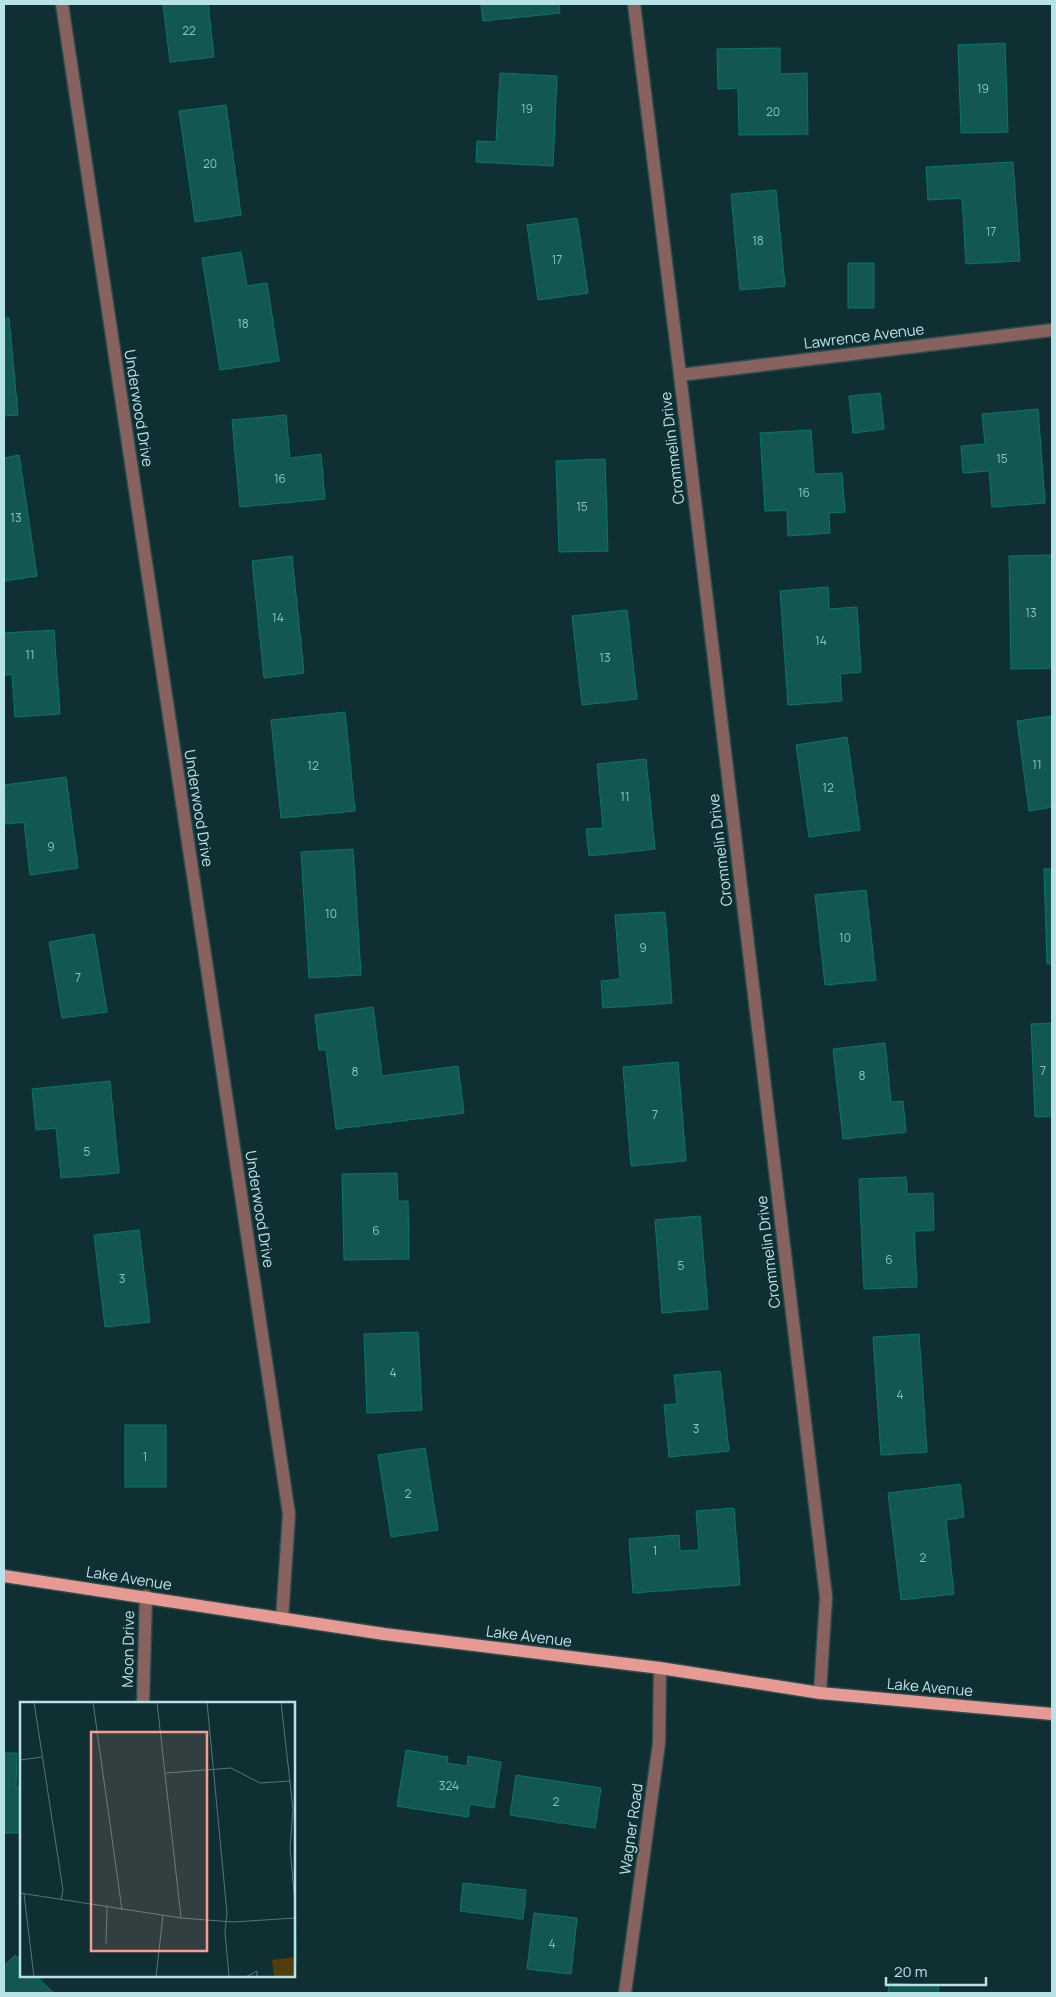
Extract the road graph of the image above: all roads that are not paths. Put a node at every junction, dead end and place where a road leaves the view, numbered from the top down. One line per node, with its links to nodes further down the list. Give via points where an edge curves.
1 (62, 4): 7 (street, Underwood Drive, via 289,1514)
2 (634, 4): 4 (street, Crommelin Drive)
3 (1052, 330): 4 (street, Lawrence Avenue)
4 (680, 375): 9 (street, Crommelin Drive, via 826,1597)
5 (4, 1576): 6 (main road, Lake Avenue)
6 (146, 1596): 7 (main road, Lake Avenue); 10 (street, Moon Drive)
7 (282, 1619): 8 (main road, Lake Avenue)
8 (660, 1668): 9 (main road, Lake Avenue); 12 (street, Wagner Road, via 659,1742)
9 (820, 1694): 11 (main road, Lake Avenue)
10 (143, 1702)
11 (1052, 1714)
12 (625, 1993)

